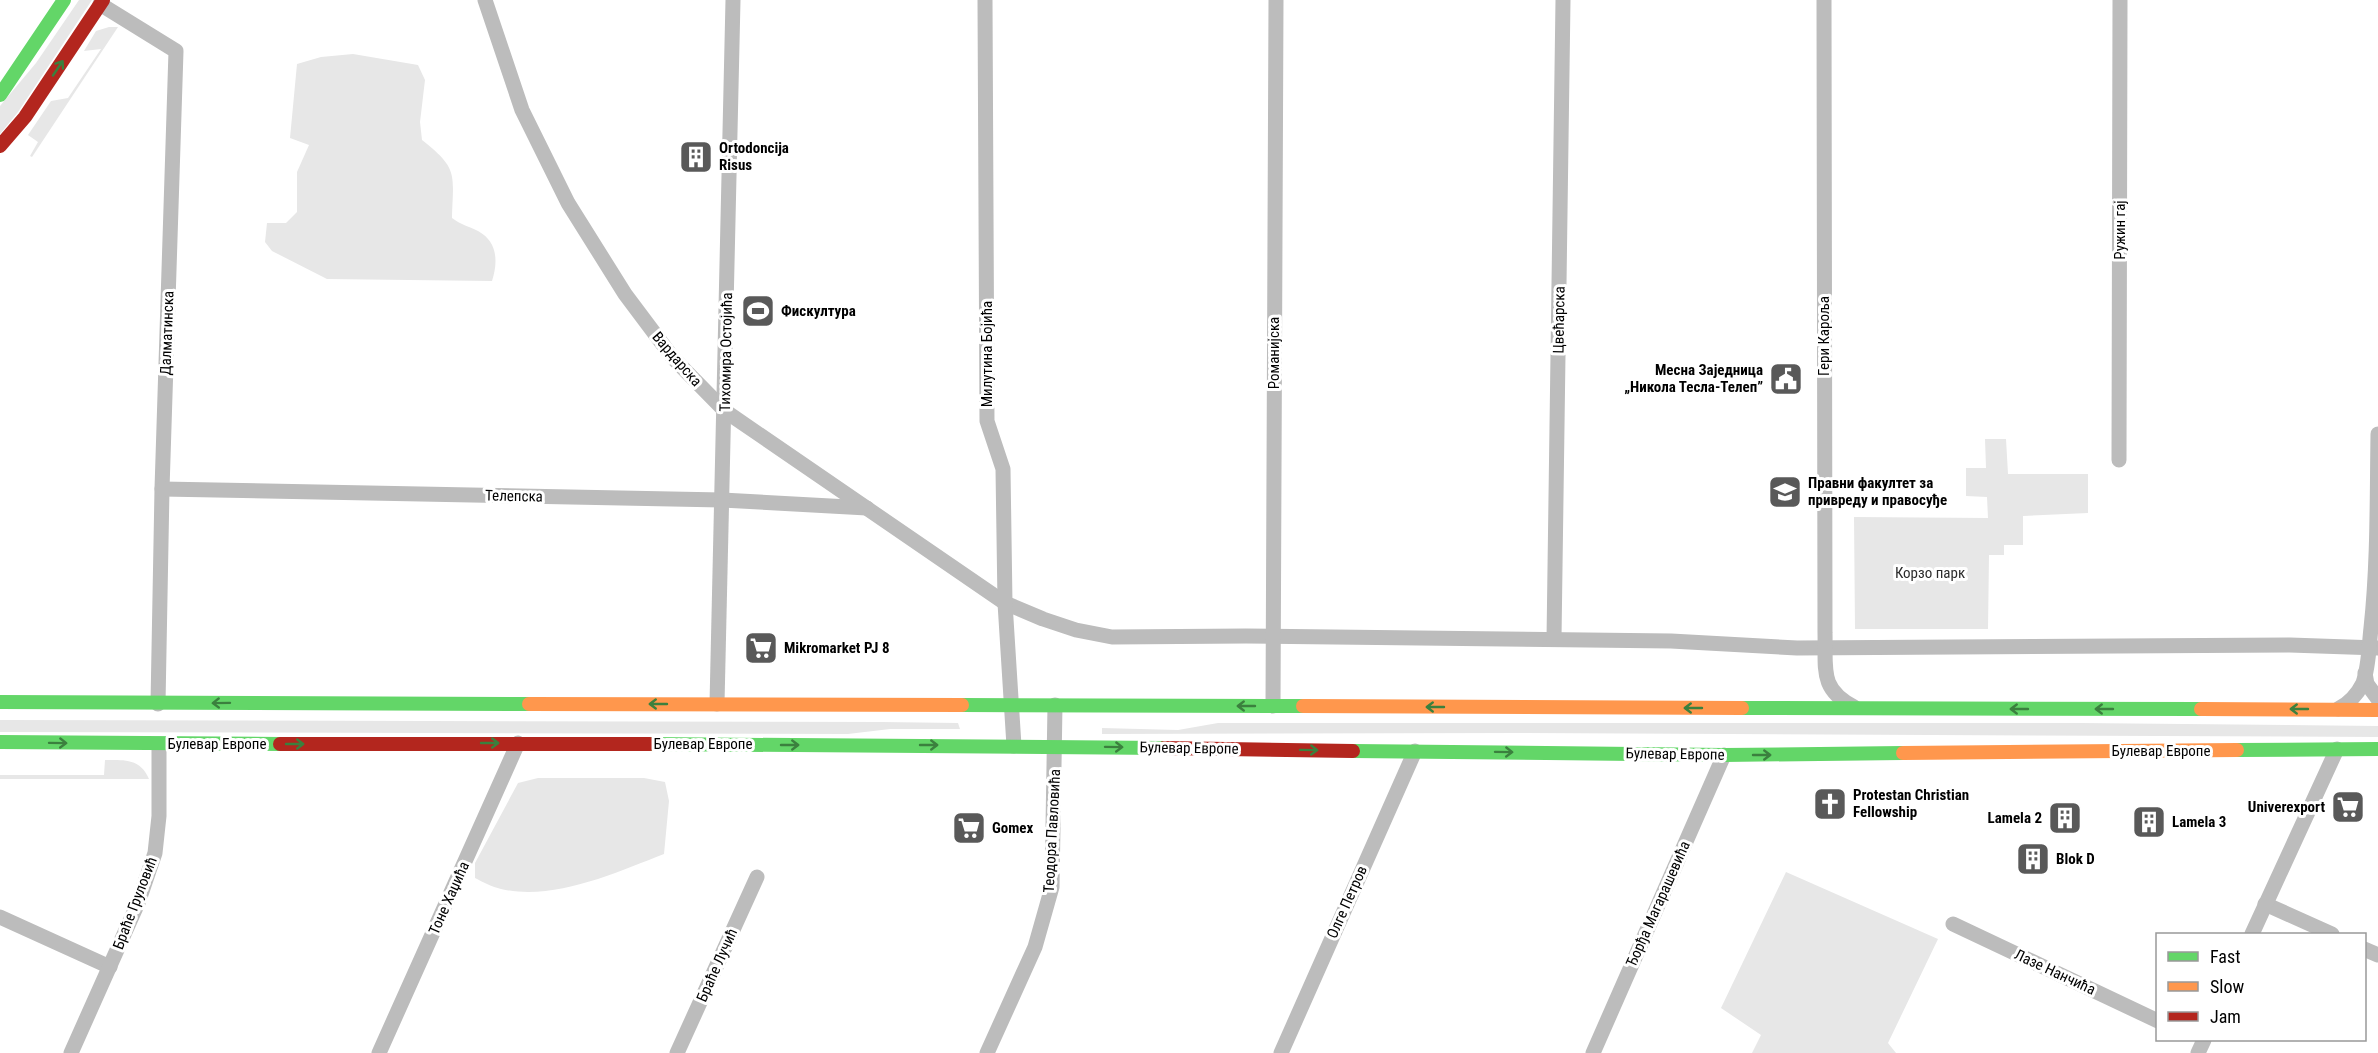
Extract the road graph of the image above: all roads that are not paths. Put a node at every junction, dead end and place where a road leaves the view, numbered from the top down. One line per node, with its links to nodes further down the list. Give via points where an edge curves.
1 (64, 0): 10 (main road)
2 (485, 0): 12 (street, Вардарска, via 522,110 568,203 620,286 673,357)
3 (734, 0): 12 (street, Тихомира Остојића)
4 (985, 0): 18 (street, Милутина Бојића, via 987,422 1003,469)
5 (1276, 0): 19 (street, Романијска)
6 (1563, 0): 20 (street, Цвећарска)
7 (1824, 0): 21 (street, Гери Кароља)
8 (2120, 0): 14 (street, Ружин гај)
9 (102, 2): 11 (main road, one-way to 9, via 25,117); 15 (street, Далматинска, via 176,51)
10 (0, 95)
11 (0, 146)
12 (725, 411): 16 (street, Тихомира Остојића); 17 (street, Вардарска)
13 (2378, 434): 22 (street)
14 (2120, 460)
15 (162, 489): 16 (street, Телепска); 27 (street, Далматинска)
16 (722, 500): 17 (street, Телепска); 28 (street, Тихомира Остојића)
17 (867, 508): 18 (street, Вардарска)
18 (1005, 603): 19 (street, via 1043,620 1112,637); 29 (street, Милутина Бојића)
19 (1273, 637): 20 (street); 31 (street, Романијска)
20 (1554, 639): 21 (street)
21 (1825, 648): 22 (street); 23 (street, Гери Кароља)
22 (2373, 648): 24 (street)
23 (1827, 671): 32 (street, via 1819,693); 33 (street, Гери Кароља, via 1831,692)
24 (2365, 673): 25 (street, via 2367,684); 34 (street, via 2356,695)
25 (2378, 699)
26 (0, 702): 27 (main road)
27 (159, 704): 28 (main road, one-way to 27)
28 (717, 704): 29 (main road)
29 (1011, 705): 30 (main road); 39 (street, Милутина Бојића)
30 (1055, 705): 31 (main road, one-way to 30); 40 (street, Теодора Павловића)
31 (1273, 706): 32 (main road, one-way to 31)
32 (1804, 708): 33 (main road)
33 (1857, 709): 34 (main road, one-way to 33)
34 (2338, 709): 35 (main road)
35 (2378, 710)
36 (0, 742): 38 (main road, Булевар Европе, one-way to 38)
37 (518, 743): 38 (main road, Булевар Европе, one-way to 37); 39 (main road, Булевар Европе, one-way to 39); 54 (street, Тоне Хаџића)
38 (159, 744): 51 (street, Браће Груловић, via 155,853)
39 (1014, 746): 40 (main road, Булевар Европе)
40 (1056, 747): 43 (main road, Булевар Европе, one-way to 43); 56 (street, Теодора Павловића, via 1052,887 1035,947)
41 (2337, 749): 42 (main road, Булевар Европе); 44 (main road, Булевар Европе, one-way to 41); 46 (street)
42 (2378, 749)
43 (1415, 751): 44 (main road, Булевар Европе, one-way to 44); 57 (street, Олге Петров)
44 (1724, 755): 58 (street, Ђорђа Магарашевића)
45 (757, 877): 55 (street, Браће Лучић)
46 (2265, 904): 49 (street); 50 (street)
47 (0, 918): 51 (street)
48 (1953, 924): 52 (street, Лазе Нанчића)
49 (2252, 933)
50 (2330, 933)
51 (110, 968): 53 (street, Браће Груловић)
52 (2156, 1021)
53 (72, 1053)
54 (379, 1053)
55 (677, 1053)
56 (987, 1053)
57 (1281, 1053)
58 (1593, 1053)

